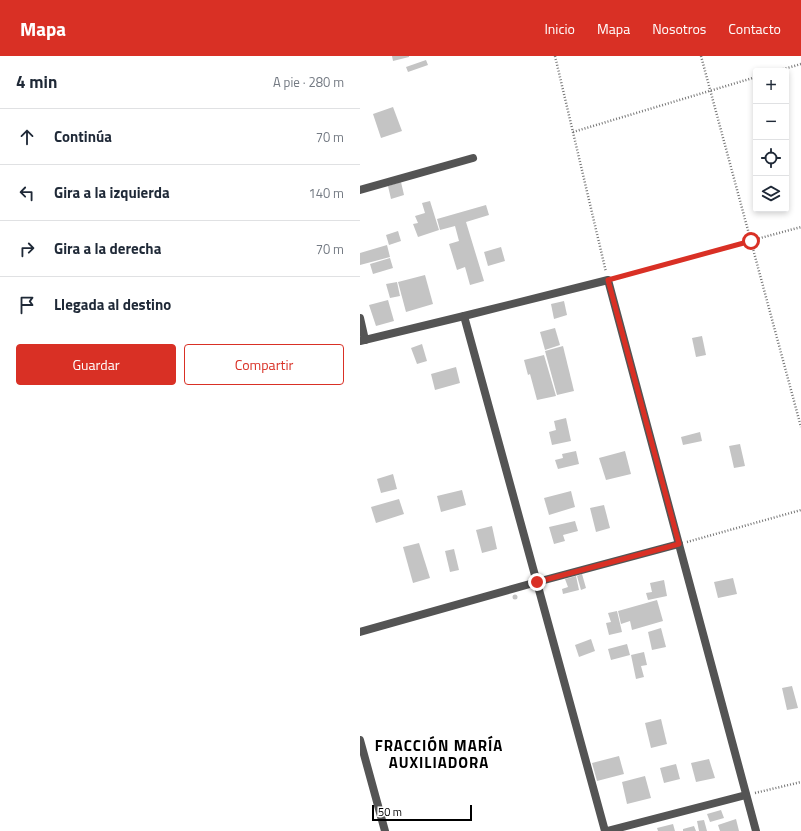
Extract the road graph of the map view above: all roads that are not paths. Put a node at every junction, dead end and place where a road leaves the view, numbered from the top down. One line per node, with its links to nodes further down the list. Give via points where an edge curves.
1 (473, 158): 2 (street)
2 (360, 190)
3 (464, 316): 5 (street); 6 (street, via 608,280); 7 (street)
4 (360, 318): 5 (street)
5 (362, 340)
6 (679, 544): 7 (street); 10 (street)
7 (537, 582): 8 (street); 12 (street)
8 (360, 632)
9 (360, 740): 11 (street)
10 (746, 795): 12 (street); 13 (street)
11 (385, 831)
12 (606, 831)
13 (756, 831)

